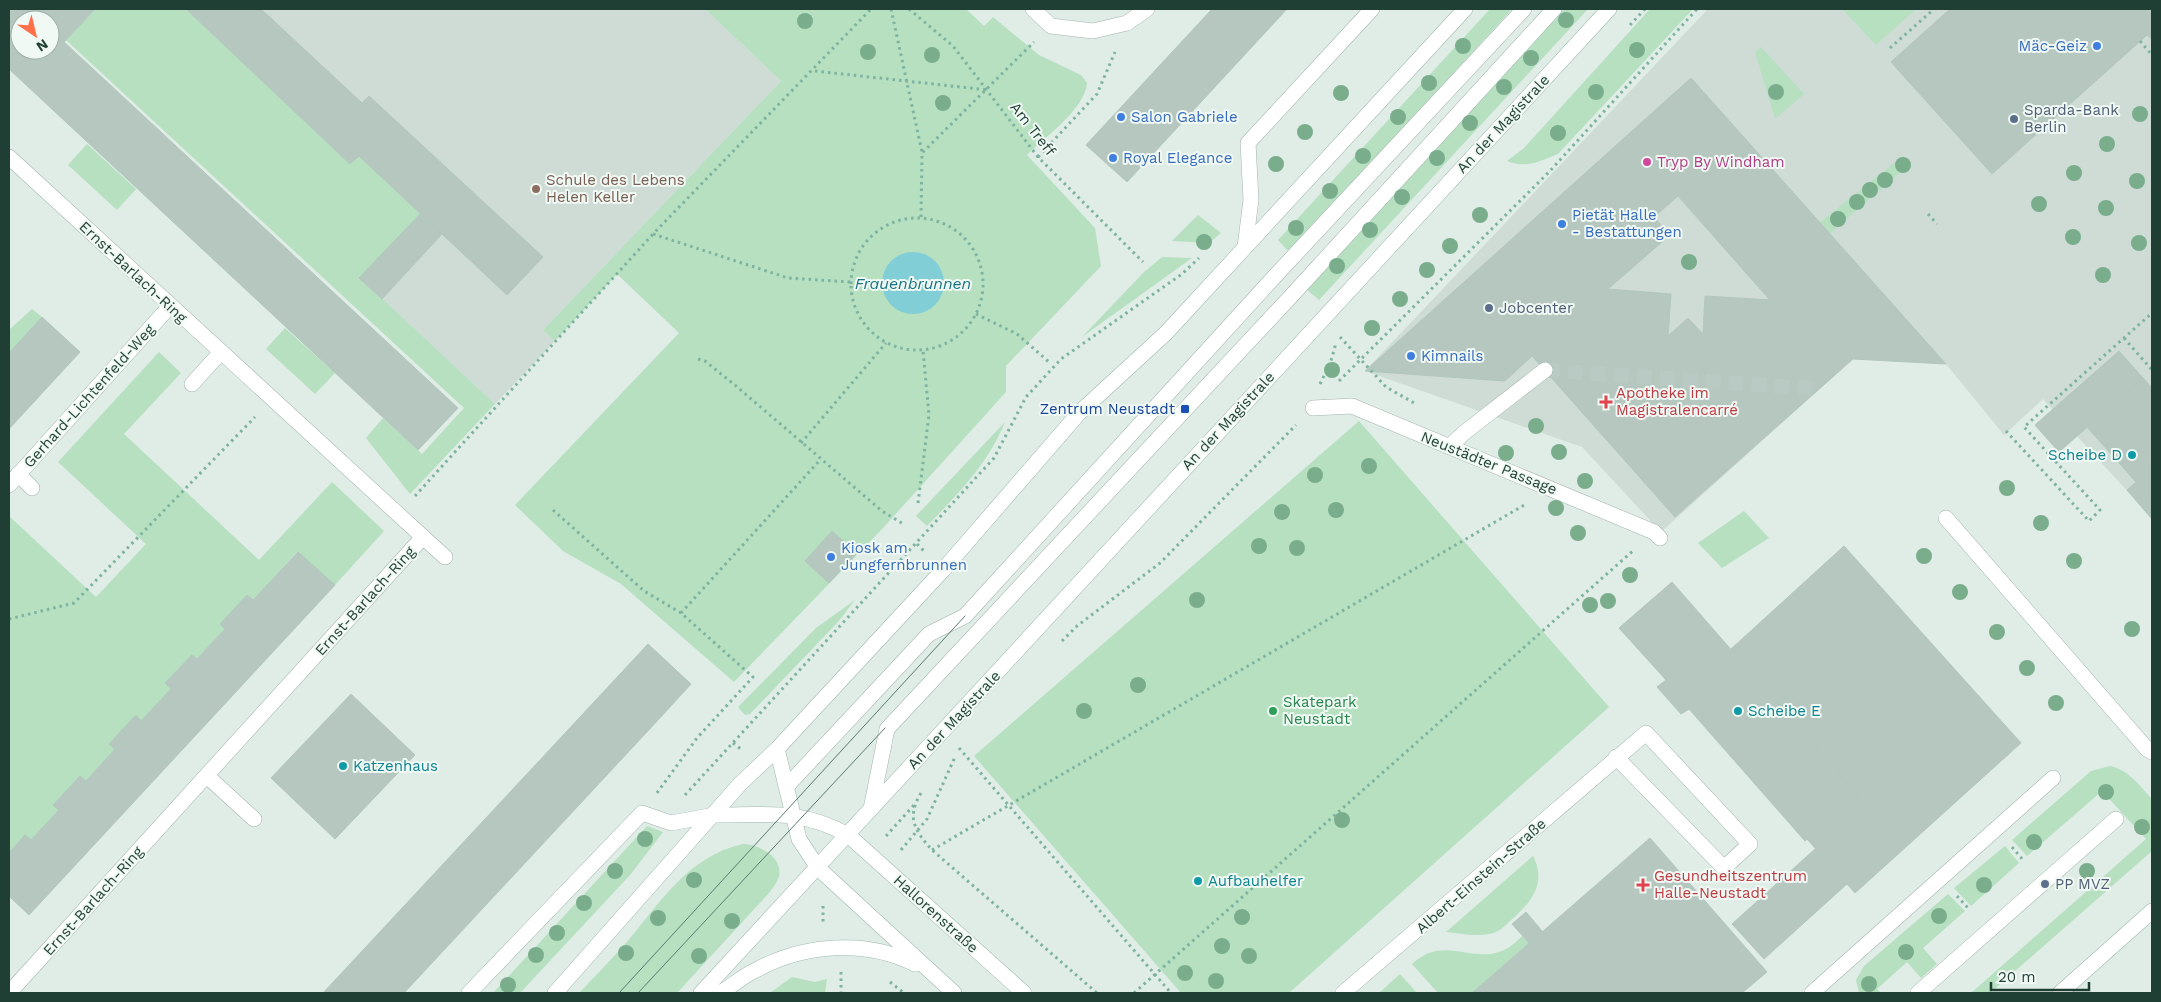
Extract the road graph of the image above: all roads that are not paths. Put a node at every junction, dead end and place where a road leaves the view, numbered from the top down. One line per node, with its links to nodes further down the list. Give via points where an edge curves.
1 (1033, 9): 2 (street, via 1051,26 1093,31 1127,23)
2 (1148, 9)
3 (1372, 9): 9 (street, via 1248,143 1251,200)
4 (1465, 9): 9 (street)
5 (1524, 9): 29 (street, via 964,616 929,634)
6 (1554, 9): 11 (street)
7 (1609, 9): 30 (street, An der Magistrale)
8 (9, 158): 10 (street, Ernst-Barlach-Ring)
9 (1246, 247): 24 (street, via 1166,333 1079,413 943,570)
10 (170, 306): 12 (street, Ernst-Barlach-Ring); 17 (street, Gerhard-Lichtenfeld-Weg)
11 (1280, 307): 23 (street); 30 (street, via 887,730)
12 (220, 352): 14 (street); 21 (street, Ernst-Barlach-Ring)
13 (1546, 370): 16 (street)
14 (192, 384)
15 (1313, 408): 16 (street, Neustädter Passage, via 1352,406)
16 (1450, 446): 20 (street, Neustädter Passage)
17 (13, 479): 18 (street)
18 (32, 488)
19 (1946, 518): 25 (street)
20 (1657, 535)
21 (423, 536): 22 (street); 27 (street, Ernst-Barlach-Ring)
22 (445, 557)
23 (885, 728)
24 (777, 749): 29 (street); 31 (street, via 740,784)
25 (2152, 752)
26 (1616, 757): 26 (street, Albert-Einstein-Straße, via 1724,868 1750,844 1646,733); 46 (street, Albert-Einstein-Straße)
27 (207, 776): 33 (street); 39 (street, Ernst-Barlach-Ring)
28 (2053, 778): 47 (street)
29 (787, 786): 32 (street)
30 (871, 809): 35 (street, An der Magistrale)
31 (715, 815): 32 (street); 40 (street, via 671,823 642,813); 41 (street)
32 (792, 816): 35 (street, via 826,822); 36 (street, via 799,839)
33 (254, 819)
34 (2116, 819): 48 (street)
35 (848, 835): 36 (street, An der Magistrale); 45 (street, Hallorenstraße)
36 (818, 868): 38 (street); 42 (street, An der Magistrale)
37 (2152, 911): 49 (street)
38 (932, 973): 43 (street, via 899,956 868,948 825,948 799,953 756,970); 44 (street)
39 (9, 992)
40 (469, 993)
41 (556, 993)
42 (701, 993)
43 (720, 993)
44 (954, 993)
45 (1024, 993)
46 (1343, 993)
47 (1812, 993)
48 (1918, 993)
49 (2060, 993)

